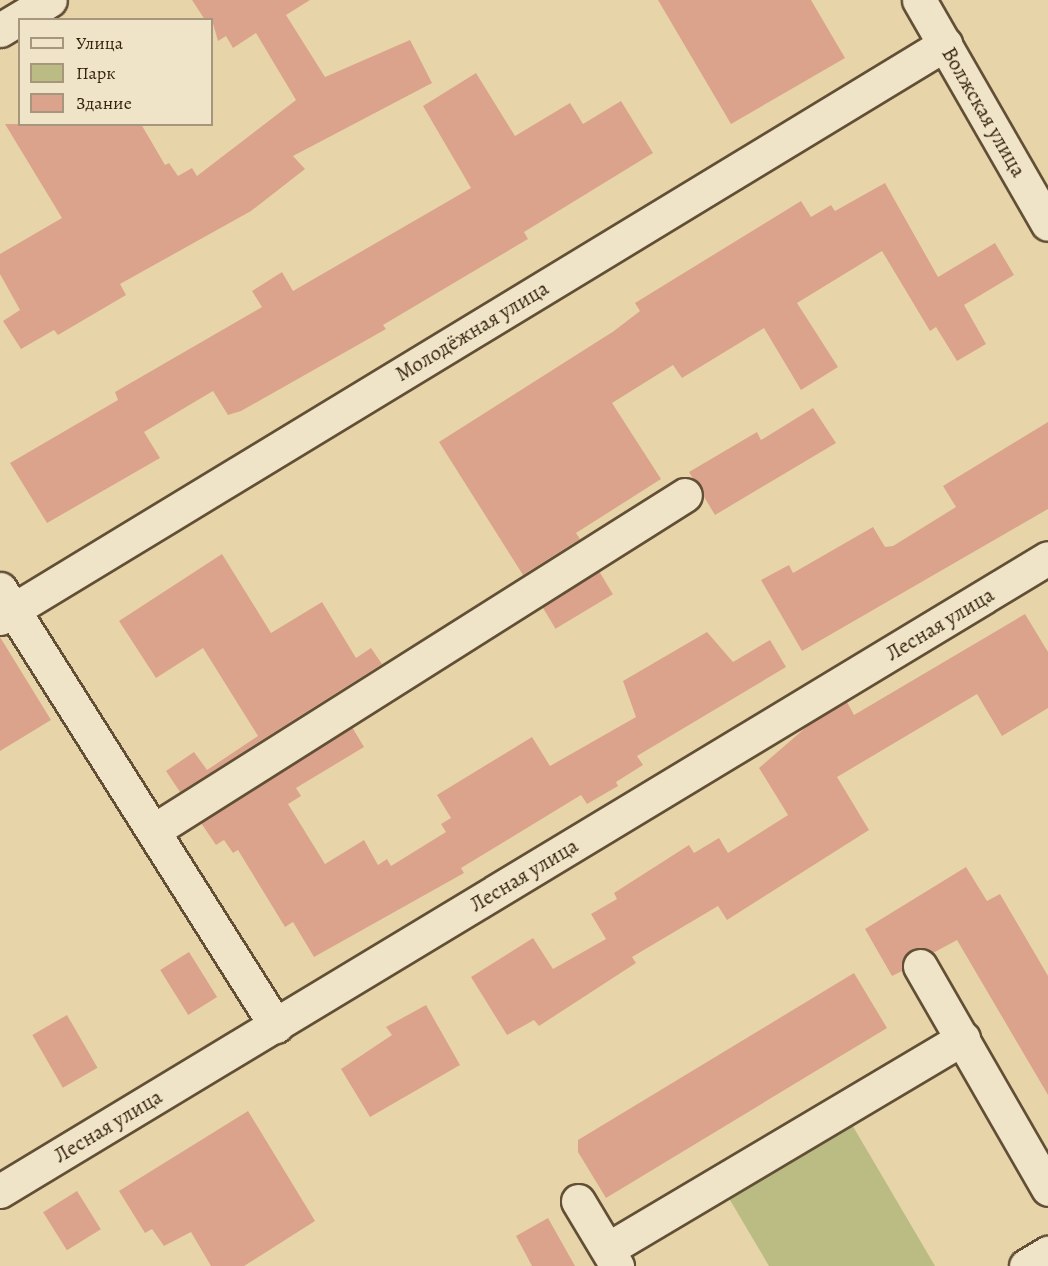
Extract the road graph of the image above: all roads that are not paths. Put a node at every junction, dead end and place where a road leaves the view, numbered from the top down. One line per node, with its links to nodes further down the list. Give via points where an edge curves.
1 (50, 0): 3 (street)
2 (920, 0): 6 (street, Волжская улица)
3 (20, 18)
4 (18, 19): 5 (street)
5 (0, 30)
6 (945, 44): 7 (street, Волжская улица); 10 (street, Молодёжная улица)
7 (1048, 224)
8 (685, 495): 11 (street)
9 (1048, 558): 13 (street, Лесная улица)
10 (4, 606): 11 (street)
11 (153, 831): 13 (street)
12 (920, 966): 14 (street)
13 (276, 1026): 16 (street, Лесная улица)
14 (963, 1038): 15 (street); 19 (street)
15 (1048, 1189)
16 (0, 1191)
17 (578, 1201): 19 (street)
18 (1048, 1254): 20 (street)
19 (612, 1258)
20 (1026, 1266)

